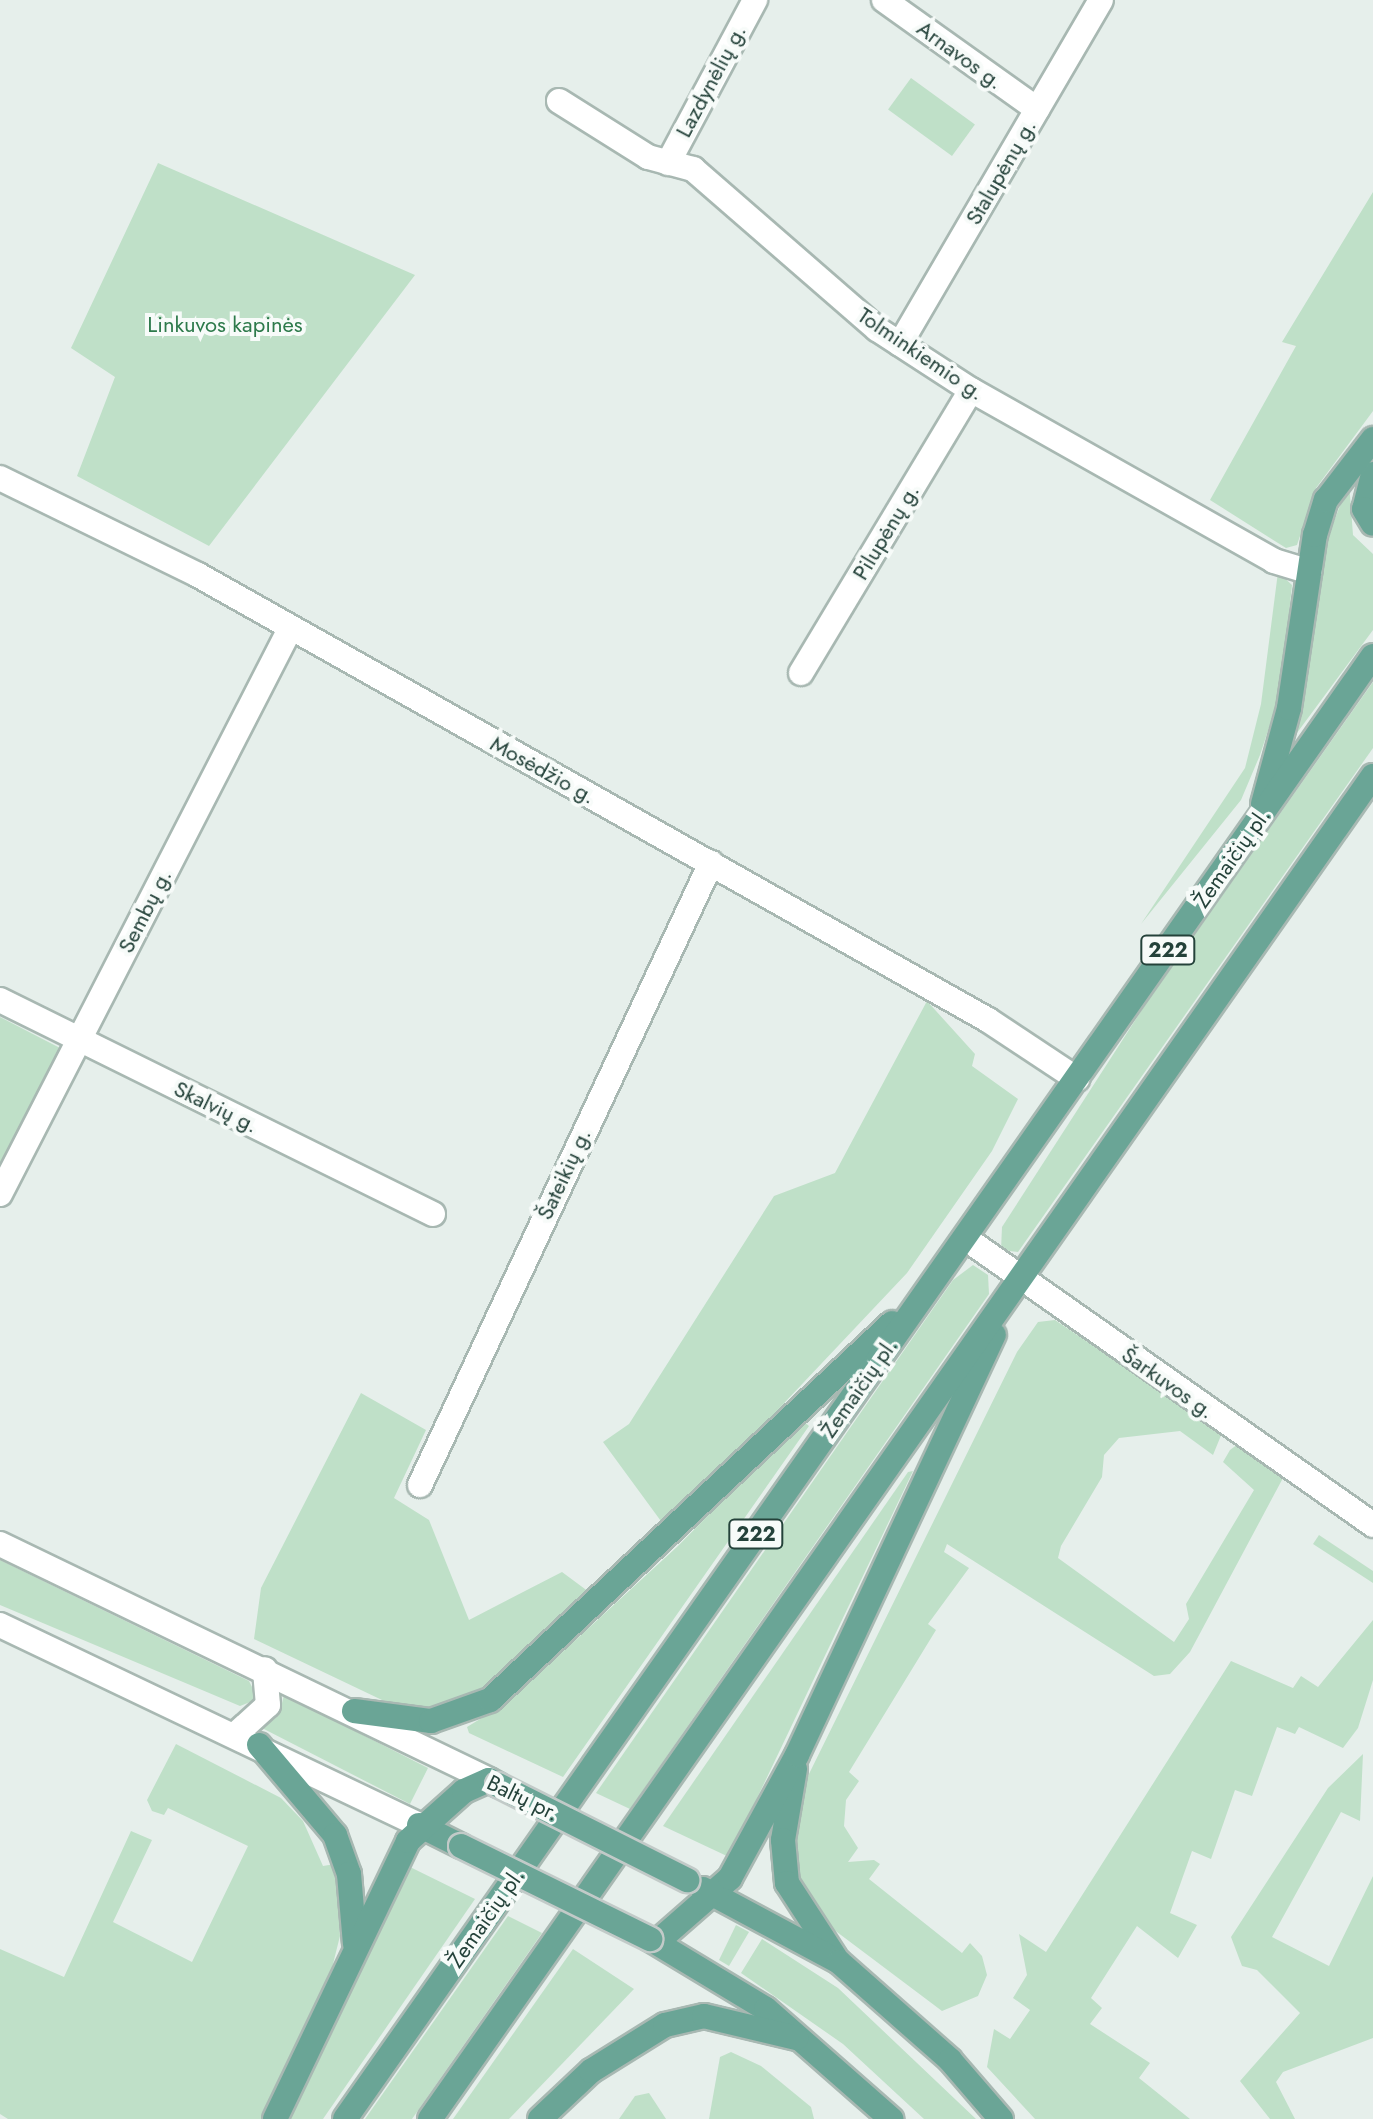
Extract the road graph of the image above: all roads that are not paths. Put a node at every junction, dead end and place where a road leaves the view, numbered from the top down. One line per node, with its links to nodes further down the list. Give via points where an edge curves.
1 (755, 0): 6 (street, Lazdynėlių g.)
2 (884, 0): 5 (street, Arnavos g.)
3 (1101, 0): 5 (street, Stalupėnų g.)
4 (559, 101): 6 (street, Tolminkiemio g.)
5 (1037, 109): 7 (street, Stalupėnų g.)
6 (668, 163): 7 (street, Tolminkiemio g., via 693,169)
7 (900, 344): 8 (street, Tolminkiemio g.)
8 (971, 390): 13 (street, Tolminkiemio g., via 1274,561); 16 (street, Pilupėnų g.)
9 (1373, 439): 13 (main road, via 1326,500)
10 (1373, 474): 12 (main road, via 1364,509)
11 (0, 478): 14 (street, Mosėdžio g.)
12 (1373, 524)
13 (1309, 572): 18 (main road, via 1289,708)
14 (290, 629): 19 (street, Mosėdžio g.); 21 (street, Sembų g.)
15 (1373, 656): 18 (main road, Žemaičių pl. / 222)
16 (801, 673)
17 (1373, 776): 26 (main road)
18 (1258, 821): 22 (main road, Žemaičių pl. / 222)
19 (711, 863): 22 (street, Mosėdžio g., via 988,1020); 28 (street, Šateikių g.)
20 (0, 1000): 21 (street, Skalvių g.)
21 (77, 1037): 23 (street, Sembų g.); 24 (street, Skalvių g.)
22 (1077, 1079): 25 (main road, Žemaičių pl. / 222)
23 (0, 1194)
24 (433, 1214)
25 (965, 1238): 26 (street, Šarkuvos g.); 27 (main road, Žemaičių pl. / 222)
26 (1021, 1278): 29 (street, Šarkuvos g.); 36 (main road); 46 (main road)
27 (931, 1286): 33 (main road, via 490,1700 431,1721); 45 (main road, Žemaičių pl. / 222)
28 (420, 1485)
29 (1373, 1525)
30 (0, 1544): 32 (street, Baltų pr.)
31 (0, 1625): 34 (street)
32 (265, 1669): 33 (street, Baltų pr.); 34 (street, via 268,1705)
33 (354, 1711): 37 (street, Baltų pr.)
34 (236, 1734): 35 (street)
35 (259, 1745): 38 (street); 41 (main road, via 335,1835 349,1874)
36 (797, 1755): 39 (main road); 42 (main road, via 785,1873)
37 (494, 1782): 38 (main road); 39 (main road, Baltų pr., bridge)
38 (419, 1825): 40 (main road, bridge); 41 (main road)
39 (716, 1896): 40 (main road); 42 (main road, Baltų pr.)
40 (654, 1940): 43 (main road)
41 (355, 1953): 44 (main road)
42 (839, 1962): 49 (main road, Baltų pr., via 950,2060)
43 (802, 2039): 47 (main road, via 704,2016 665,2025 591,2071); 48 (main road)
44 (275, 2119)
45 (345, 2119)
46 (430, 2119)
47 (540, 2119)
48 (891, 2119)
49 (1001, 2119)

